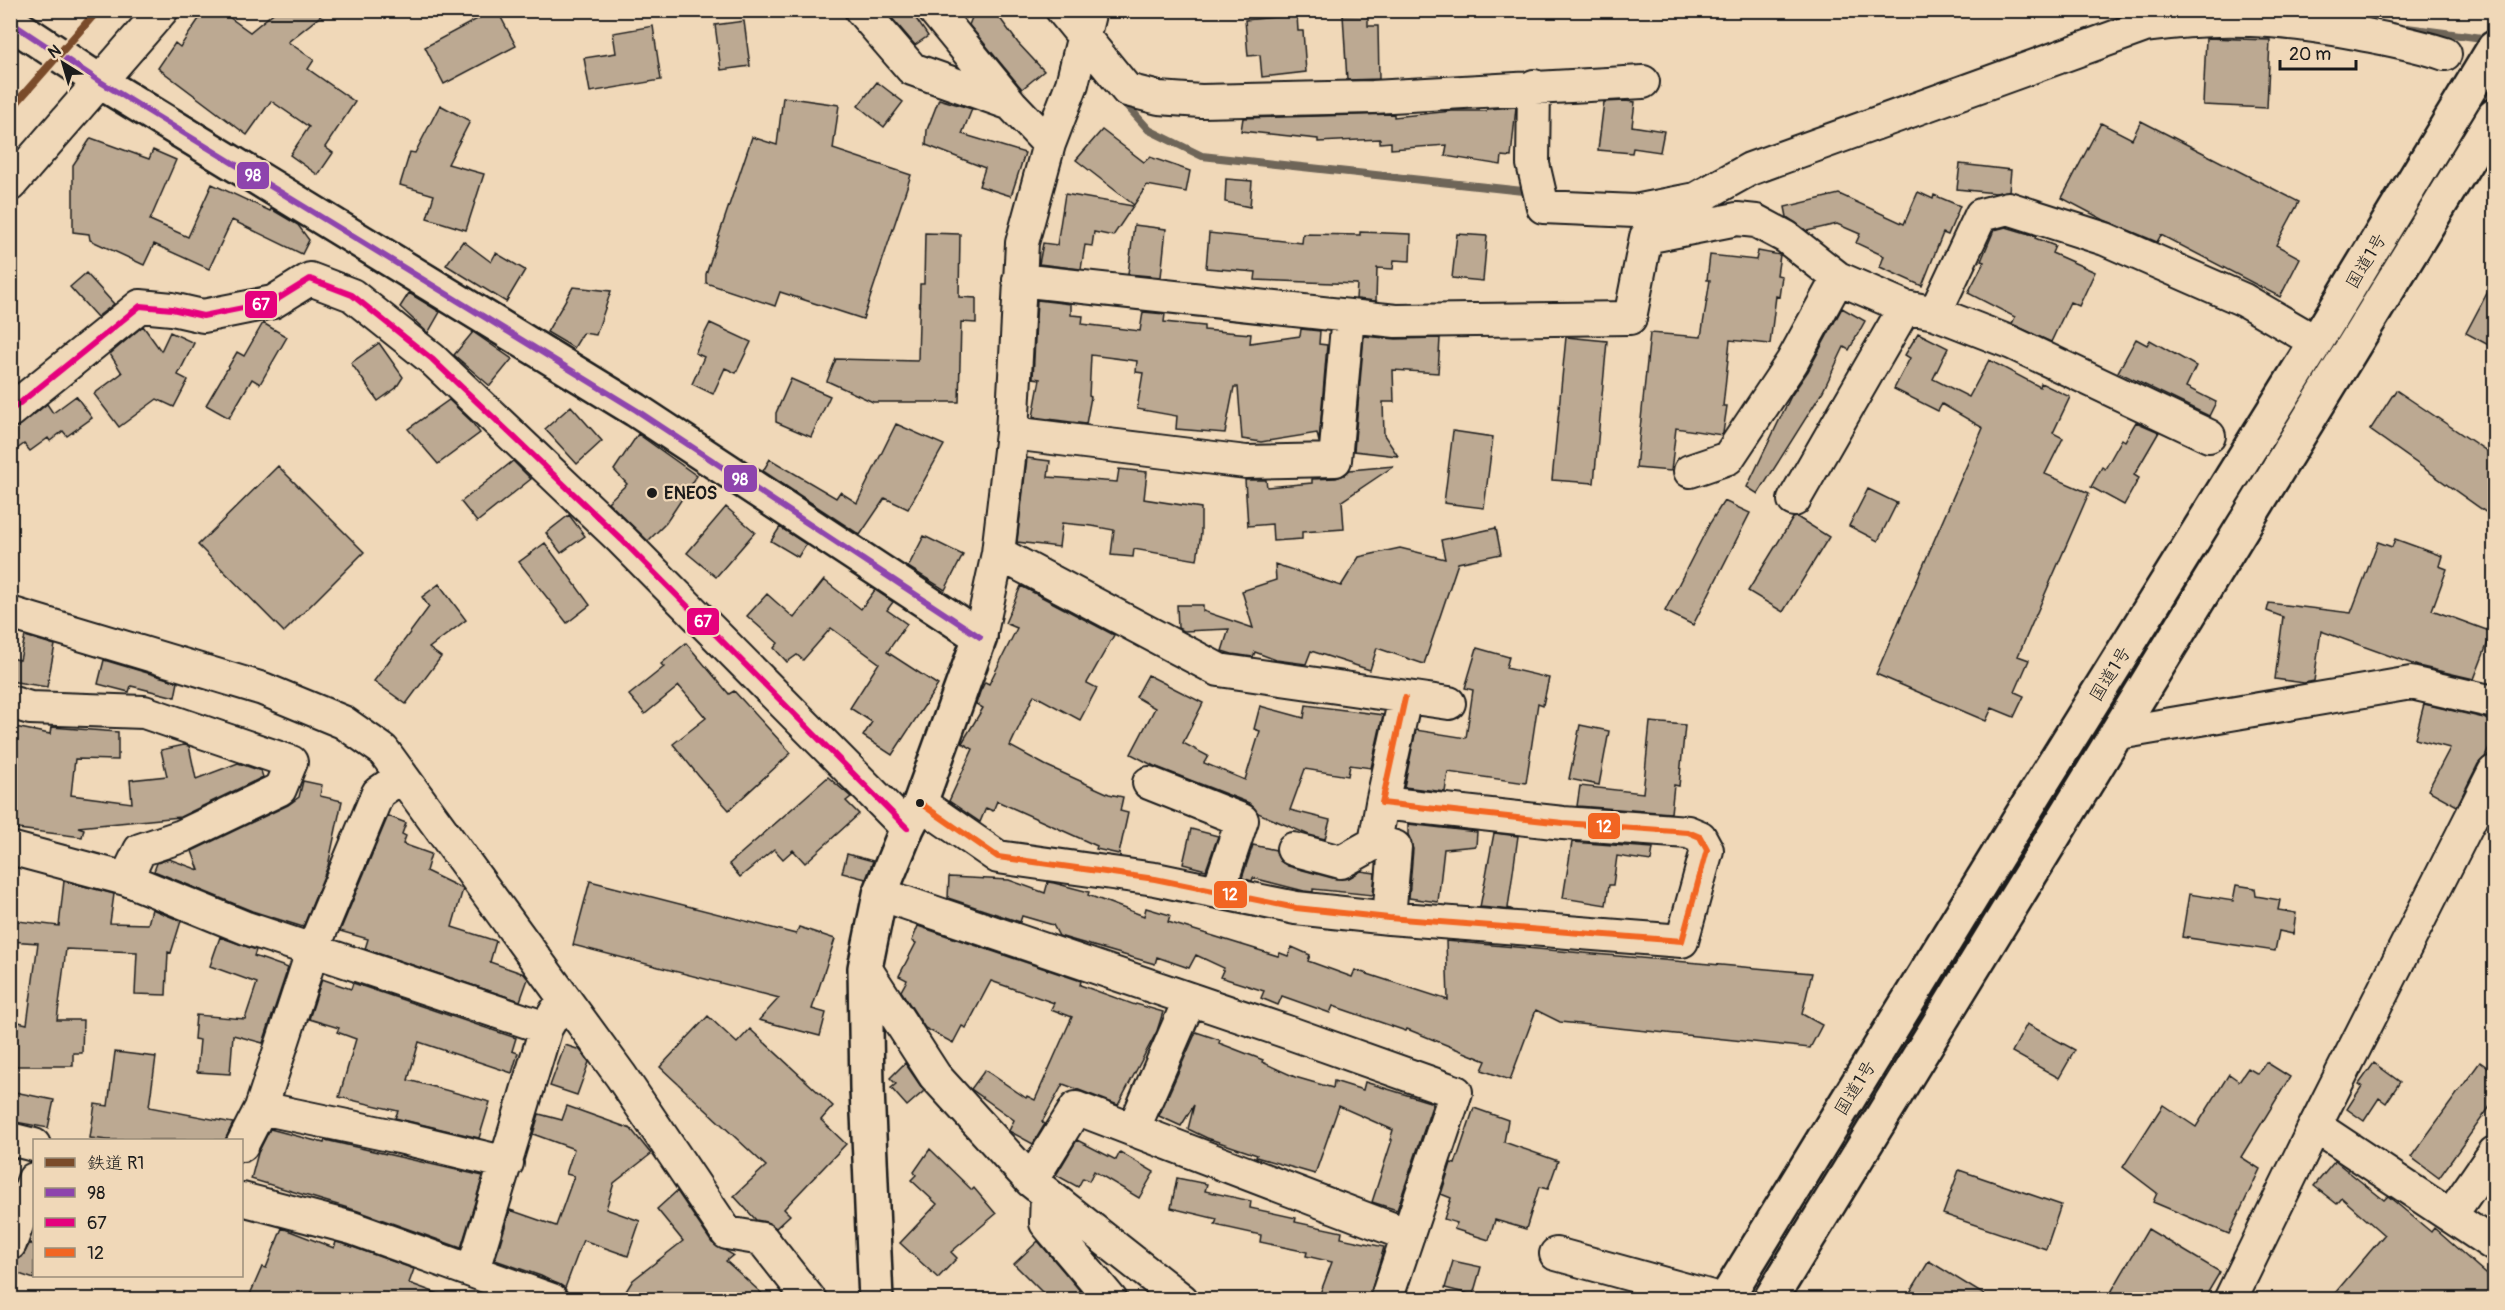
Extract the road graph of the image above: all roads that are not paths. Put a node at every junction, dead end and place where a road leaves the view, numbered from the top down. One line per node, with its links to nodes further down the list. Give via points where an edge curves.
1 (17, 10): 6 (street)
2 (162, 10): 10 (street)
3 (861, 10): 13 (street, via 912,69)
4 (934, 10): 13 (street)
5 (1062, 10): 7 (street)
6 (10, 20): 10 (main road)
7 (1086, 31): 12 (street, via 1127,90 1159,98 1201,101 1373,97); 15 (street)
8 (2492, 52): 23 (main road, 国道1号)
9 (2445, 54): 16 (street, via 2415,44 2318,26 2250,18 2145,26)
10 (99, 81): 17 (street); 31 (main road, via 636,410)
11 (1643, 82): 12 (street)
12 (1534, 87): 16 (street, via 1533,164 1543,207 1635,211 1696,199)
13 (1011, 104): 15 (street)
14 (2494, 116): 36 (main road, 国道1号)
15 (1049, 144): 20 (street, via 1022,243)
16 (1750, 169): 18 (street)
17 (10, 184)
18 (1756, 221): 19 (street, via 1786,237); 22 (street, via 1737,219 1646,237 1630,318 1396,321)
19 (1838, 278): 21 (street); 27 (street, via 1792,362 1728,458)
20 (1019, 280): 22 (street); 25 (street)
21 (1920, 310): 23 (street, via 1981,215 2007,208 2105,239 2244,300); 26 (street, via 2012,343); 28 (street)
22 (1348, 316): 25 (street, via 1335,460 1246,462)
23 (2316, 342): 77 (main road, 国道1号)
24 (10, 411): 41 (street, via 140,306 202,316 273,302 310,279 352,295 432,358)
25 (1012, 433): 29 (street)
26 (2209, 436)
27 (1690, 471)
28 (1794, 500)
29 (998, 553): 31 (street); 32 (street, via 1219,670)
30 (10, 613): 38 (street, via 263,689 343,722 383,750)
31 (980, 637): 41 (main road)
32 (1405, 698): 35 (street); 40 (street)
33 (10, 702): 45 (street, via 30,708 144,712 291,762 280,789 182,836 140,850)
34 (2494, 702): 36 (street, via 2411,683)
35 (1449, 703)
36 (2119, 733): 78 (main road, 国道1号)
37 (2494, 772): 55 (street)
38 (402, 776): 49 (street, via 378,794); 51 (street)
39 (1149, 783): 46 (street, via 1242,820)
40 (1382, 804): 42 (street); 48 (street, via 1688,832 1700,837 1707,850 1682,941)
41 (914, 816): 46 (street, via 998,856); 47 (main road)
42 (1375, 841): 44 (street, via 1341,862); 48 (street, via 1395,847)
43 (10, 848): 45 (street)
44 (1293, 849)
45 (126, 879): 49 (street, via 246,928)
46 (1218, 892): 48 (street, via 1296,908)
47 (880, 894): 50 (main road); 52 (street)
48 (1389, 918)
49 (313, 949): 53 (street); 54 (street)
50 (865, 968): 63 (street, via 935,1076); 73 (main road)
51 (563, 999): 53 (street); 72 (street, via 621,1076 728,1233 762,1239)
52 (1190, 999): 56 (street); 66 (street, via 1456,1092)
53 (546, 1028): 61 (street)
54 (261, 1108): 58 (street); 61 (street)
55 (2315, 1126): 65 (street); 79 (street)
56 (1133, 1130): 63 (street, via 1076,1108); 66 (street)
57 (10, 1139): 59 (street)
58 (243, 1143)
59 (33, 1145)
60 (2494, 1153): 65 (street)
61 (507, 1163): 70 (street)
62 (33, 1182): 67 (street)
63 (1039, 1187): 74 (street, via 1046,1223); 75 (street)
64 (243, 1199): 70 (street, via 352,1228)
65 (2451, 1215): 68 (street)
66 (1408, 1235): 76 (street)
67 (10, 1244)
68 (2494, 1245)
69 (1556, 1254): 77 (street)
70 (473, 1270): 71 (street)
71 (552, 1299)
72 (810, 1299)
73 (876, 1299)
74 (1111, 1299)
75 (1182, 1299)
76 (1386, 1299)
77 (1724, 1299)
78 (1770, 1299)
79 (2230, 1299)

